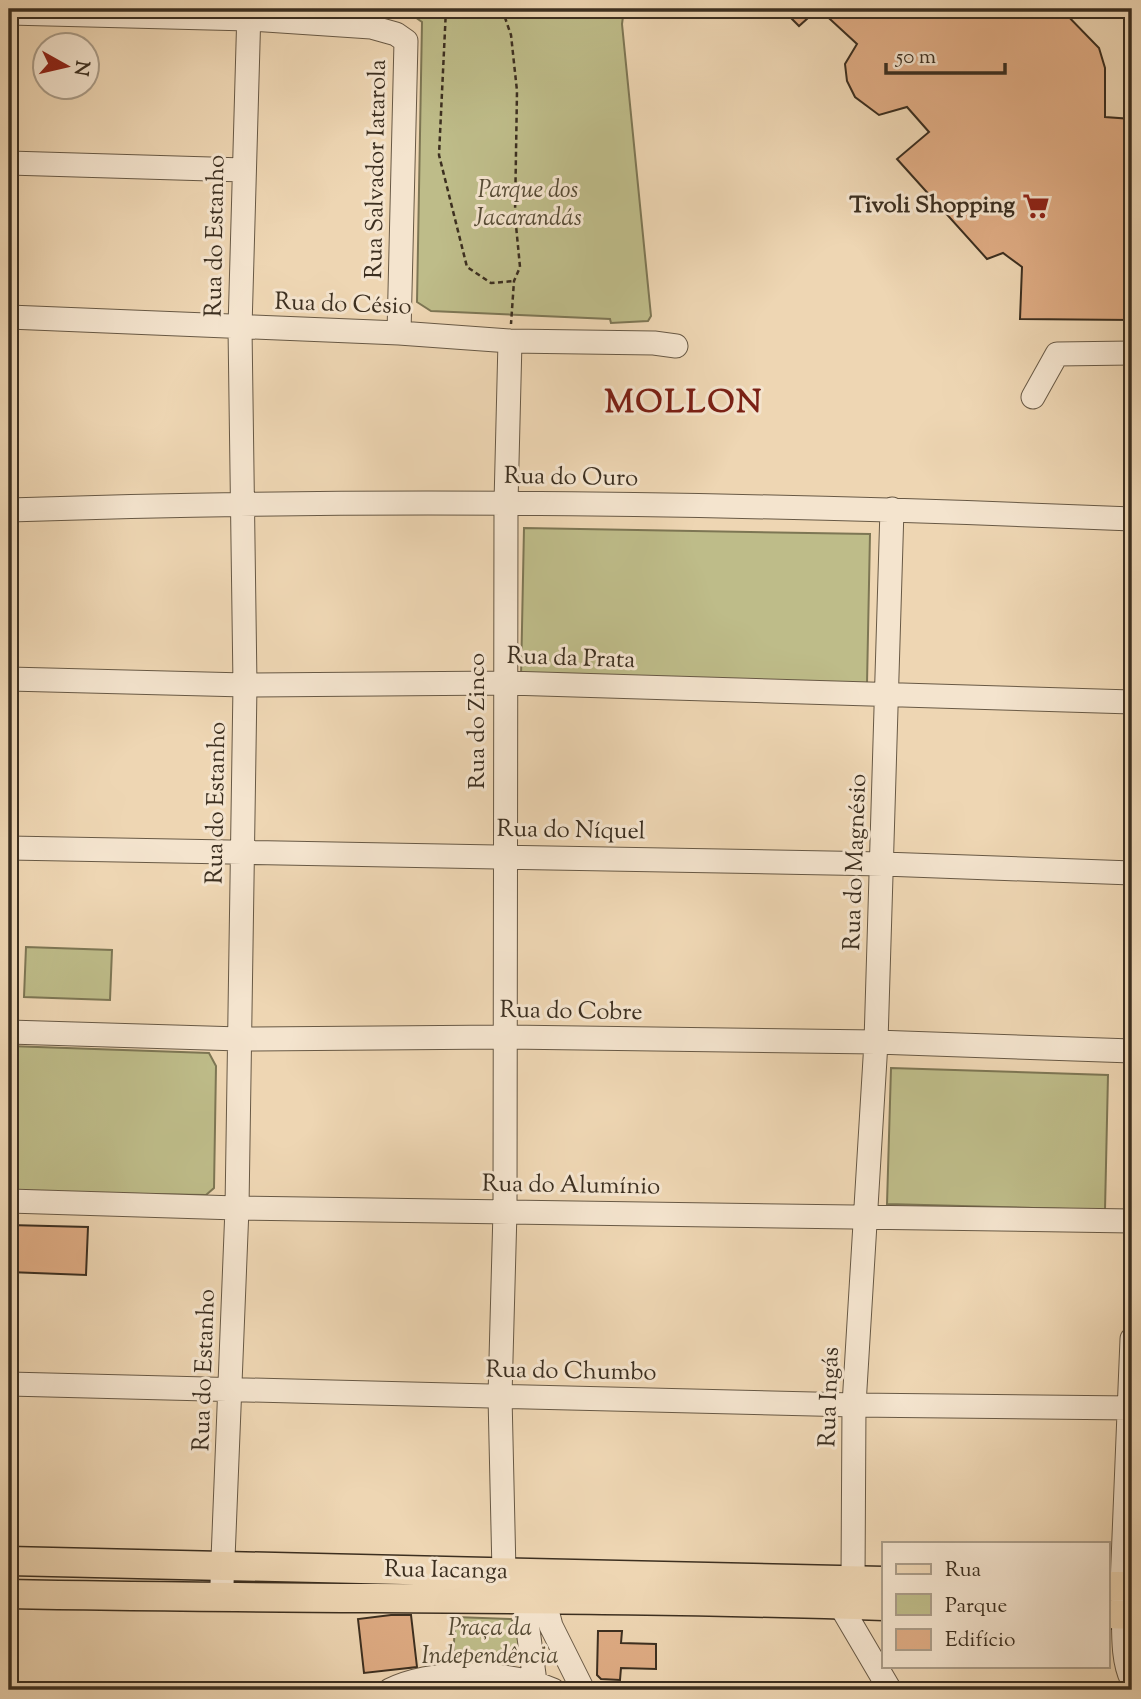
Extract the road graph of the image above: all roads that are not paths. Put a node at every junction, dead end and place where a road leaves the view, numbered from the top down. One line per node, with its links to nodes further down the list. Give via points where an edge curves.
1 (9, 13): 2 (street)
2 (249, 14): 4 (street, Rua do Estanho); 7 (street, Rua Salvador Iatarola, via 371,27 406,41)
3 (9, 163): 4 (street)
4 (244, 170): 6 (street, Rua do Estanho)
5 (9, 317): 6 (street, Rua do Césio)
6 (240, 328): 7 (street, Rua do Césio); 12 (street, Rua do Estanho)
7 (399, 333): 8 (street, Rua do Césio)
8 (510, 341): 9 (street, Rua do Césio); 13 (street, Rua do Zinco)
9 (676, 346)
10 (1132, 353): 11 (street, via 1057,354)
11 (1033, 397)
12 (244, 502): 13 (street, Rua do Ouro); 15 (street, Rua do Ouro); 19 (street, Rua do Estanho)
13 (506, 503): 14 (street, Rua do Ouro); 18 (street, Rua do Zinco)
14 (892, 509): 16 (street, Rua do Ouro); 20 (street, Rua do Magnésio)
15 (9, 510)
16 (1132, 519)
17 (9, 679): 19 (street, Rua da Prata)
18 (505, 683): 19 (street, Rua da Prata); 20 (street, Rua da Prata); 24 (street, Rua do Zinco)
19 (245, 685): 23 (street, Rua do Estanho)
20 (886, 695): 21 (street, Rua da Prata); 25 (street, Rua do Magnésio)
21 (1132, 702)
22 (9, 848): 23 (street, Rua do Níquel)
23 (243, 851): 24 (street, Rua do Níquel); 29 (street, Rua do Estanho)
24 (504, 856): 25 (street, Rua do Níquel); 28 (street, Rua do Zinco)
25 (883, 863): 26 (street, Rua do Níquel); 30 (street, Rua do Magnésio)
26 (1132, 873)
27 (9, 1032): 29 (street, Rua do Cobre)
28 (503, 1037): 29 (street, Rua do Cobre); 30 (street, Rua do Cobre); 34 (street, Rua do Zinco)
29 (240, 1039): 33 (street, Rua do Estanho)
30 (876, 1042): 31 (street, Rua do Cobre); 35 (street, Rua do Magnésio)
31 (1132, 1051)
32 (9, 1201): 33 (street, Rua do Alumínio)
33 (237, 1208): 34 (street, Rua do Alumínio); 39 (street, Rua do Estanho)
34 (505, 1211): 35 (street, Rua do Alumínio); 40 (street, Rua do Zinco)
35 (867, 1216): 36 (street, Rua do Alumínio); 41 (street, Rua Ingás)
36 (1132, 1221)
37 (1132, 1339): 42 (street)
38 (9, 1384): 39 (street, Rua do Chumbo)
39 (230, 1391): 40 (street, Rua do Chumbo); 44 (street, Rua do Estanho)
40 (500, 1396): 41 (street, Rua do Chumbo); 46 (street, Rua do Zinco)
41 (854, 1405): 42 (street, Rua do Chumbo); 49 (street, Rua Ingás)
42 (1131, 1408): 47 (street)
43 (9, 1561): 44 (main road, Rua Iacanga)
44 (223, 1567): 46 (main road, Rua Iacanga); 50 (street, Rua do Estanho)
45 (882, 1582): 49 (main road, Rua Iacanga)
46 (526, 1583): 49 (main road, Rua Iacanga, via 806,1591); 50 (main road, Rua Iacanga, via 492,1599); 54 (street); 56 (street)
47 (1121, 1586): 52 (street)
48 (9, 1594): 50 (main road, Rua Iacanga)
49 (848, 1597): 51 (main road, Rua Iacanga); 57 (street)
50 (221, 1599)
51 (882, 1606)
52 (1122, 1615): 53 (street, via 1125,1666)
53 (1132, 1680)
54 (544, 1686): 55 (street, via 460,1674)
55 (390, 1690)
56 (583, 1690)
57 (890, 1690)

